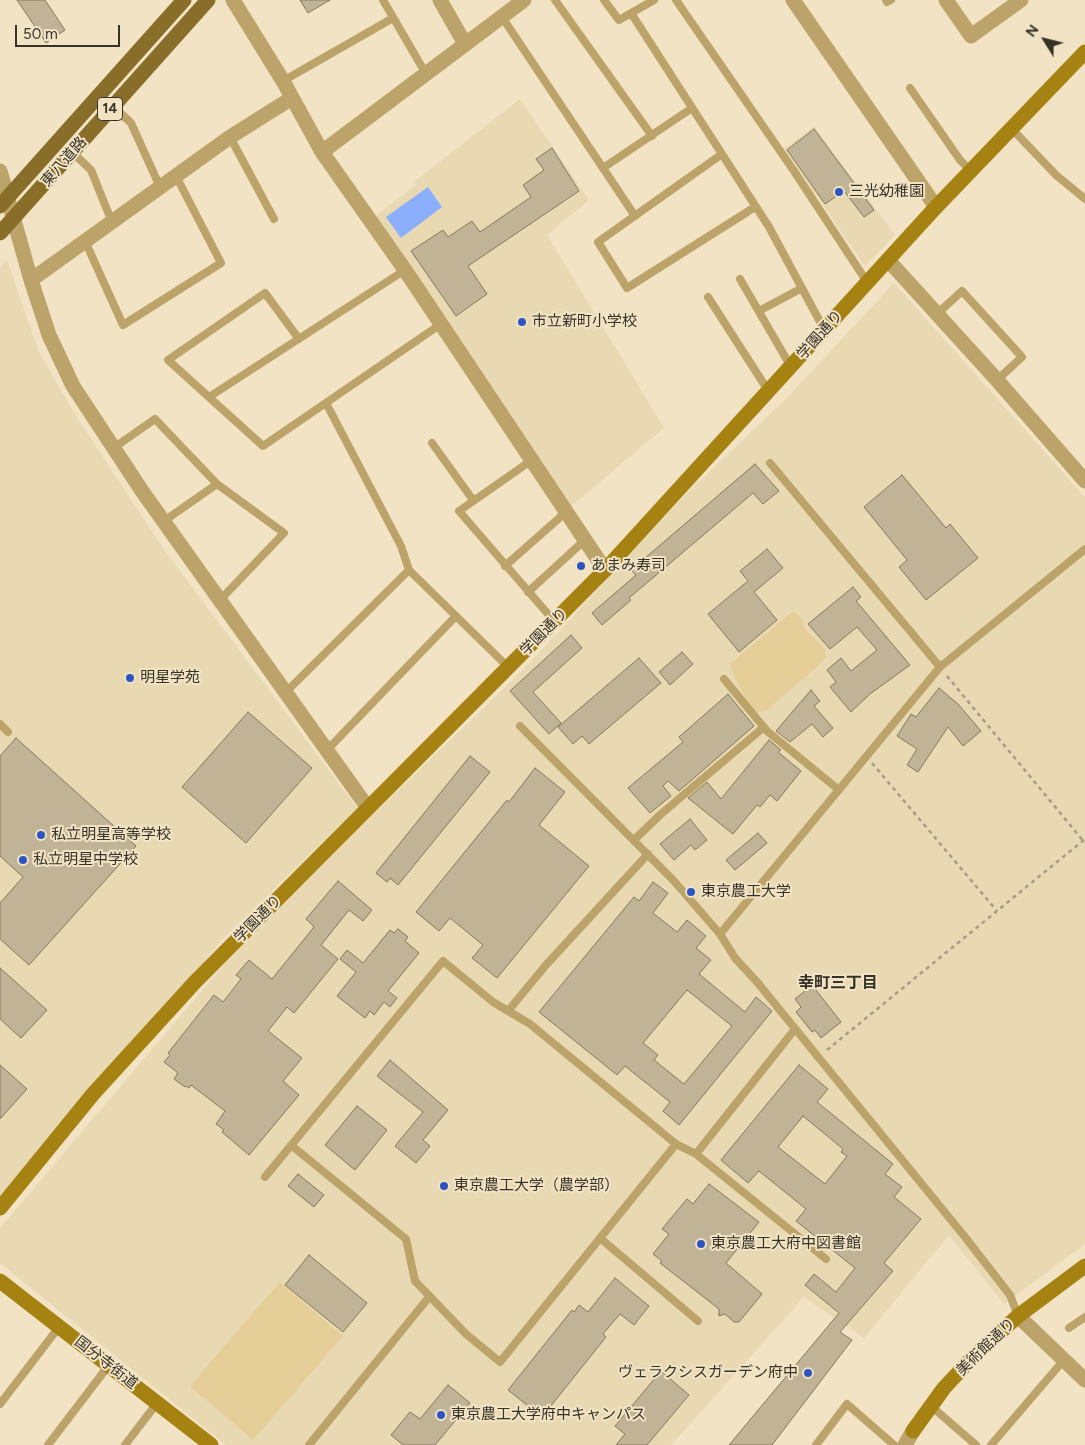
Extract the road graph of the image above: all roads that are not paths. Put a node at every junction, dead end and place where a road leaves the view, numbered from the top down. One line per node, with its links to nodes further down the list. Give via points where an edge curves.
1 (184, 0): 39 (main road, 東八道路 / 14)
2 (208, 0): 25 (main road, 東八道路 / 14)
3 (233, 0): 22 (street)
4 (382, 0): 18 (lane)
5 (440, 0): 19 (street)
6 (524, 0): 17 (street)
7 (555, 0): 29 (lane)
8 (604, 0): 16 (lane, via 619,20)
9 (654, 0): 16 (lane)
10 (676, 0): 52 (lane)
11 (793, 0): 41 (street)
12 (886, 0): 13 (lane)
13 (891, 0)
14 (946, 0): 15 (street, via 971,36)
15 (1021, 0)
16 (631, 13): 26 (lane)
17 (502, 17): 19 (street); 33 (lane)
18 (393, 18): 21 (lane); 22 (lane)
19 (465, 44): 21 (street)
20 (1085, 52): 27 (street, 学園通り)
21 (426, 74): 31 (street)
22 (283, 81): 24 (street)
23 (910, 88): 34 (lane)
24 (292, 98): 28 (street); 31 (street)
25 (113, 106): 30 (main road, 東八道路 / 14); 37 (lane, via 131,123)
26 (692, 108): 29 (lane); 32 (lane)
27 (1011, 128): 34 (street, 学園通り); 38 (lane, via 1056,175)
28 (230, 136): 36 (street); 44 (lane)
29 (652, 136): 33 (lane)
30 (72, 152): 43 (main road, 東八道路 / 14); 45 (lane, via 91,170)
31 (322, 152): 49 (street)
32 (722, 154): 40 (lane); 42 (lane)
33 (603, 168): 42 (lane)
34 (970, 170): 41 (street, 学園通り)
35 (0, 171): 39 (street)
36 (176, 176): 37 (street); 47 (lane, via 221,263 123,325)
37 (160, 186): 45 (street)
38 (1085, 199)
39 (4, 201): 43 (street)
40 (755, 207): 42 (lane, via 627,288 598,242); 53 (lane)
41 (936, 207): 48 (street, 学園通り)
42 (635, 216)
43 (13, 219): 46 (main road, 東八道路 / 14); 51 (street)
44 (274, 220)
45 (112, 222): 47 (street)
46 (0, 234)
47 (85, 241): 51 (street)
48 (888, 260): 52 (street, 学園通り); 56 (street)
49 (405, 270): 57 (street); 59 (lane)
50 (740, 279): 55 (lane)
51 (30, 280): 66 (street, via 49,335 74,386)
52 (867, 282): 58 (street, 学園通り)
53 (802, 288): 55 (lane); 58 (lane)
54 (708, 297): 62 (lane)
55 (759, 311): 60 (lane)
56 (938, 313): 61 (street); 61 (lane, via 962,291 1022,357)
57 (441, 324): 64 (lane); 67 (street)
58 (825, 331): 60 (street, 学園通り)
59 (299, 339): 63 (lane); 63 (lane, via 265,293 168,360)
60 (792, 367): 62 (street, 学園通り)
61 (997, 380): 69 (street)
62 (769, 392): 78 (street, 学園通り)
63 (209, 397): 64 (lane, via 263,446)
64 (326, 403): 77 (lane, via 401,546)
65 (432, 443): 71 (lane)
66 (115, 447): 70 (lane, via 155,420); 73 (street)
67 (532, 460): 71 (lane); 72 (street)
68 (770, 463): 83 (lane)
69 (1085, 481)
70 (217, 484): 73 (lane); 80 (lane, via 284,533)
71 (473, 500): 76 (lane, via 459,510)
72 (566, 512): 74 (street); 76 (lane)
73 (164, 521): 80 (street)
74 (586, 539): 78 (street); 79 (lane)
75 (1085, 549): 83 (lane)
76 (505, 566): 79 (lane)
77 (409, 570): 81 (lane); 86 (lane)
78 (605, 570): 82 (street, 学園通り)
79 (528, 592): 82 (lane)
80 (221, 599): 86 (street)
81 (456, 616): 84 (lane); 91 (lane)
82 (554, 621): 84 (street, 学園通り)
83 (940, 667): 92 (lane)
84 (509, 668): 93 (street, 学園通り)
85 (724, 679): 89 (lane)
86 (286, 692): 91 (street)
87 (0, 724): 90 (lane)
88 (520, 726): 94 (lane)
89 (764, 727): 92 (lane); 94 (lane)
90 (8, 732)
91 (328, 749): 93 (street)
92 (839, 790): 96 (lane)
93 (368, 808): 103 (street, 学園通り, via 132,1049)
94 (634, 840): 95 (lane)
95 (648, 854): 96 (lane); 97 (lane)
96 (720, 934): 98 (lane, via 735,958)
97 (508, 1011): 99 (lane, via 530,1024); 100 (lane, via 443,961)
98 (795, 1029): 101 (lane); 109 (lane, via 993,1273 1010,1295)
99 (676, 1144): 101 (lane); 104 (lane)
100 (291, 1145): 102 (lane); 108 (lane, via 406,1239 415,1281)
101 (696, 1154): 105 (lane)
102 (265, 1177)
103 (0, 1208)
104 (600, 1238): 108 (lane, via 500,1362); 111 (lane)
105 (826, 1259)
106 (1085, 1266): 109 (street, 美術館通り)
107 (0, 1282): 112 (street, 国分寺街道)
108 (429, 1297): 123 (lane)
109 (1018, 1316): 114 (street); 119 (street, 美術館通り, via 973,1357)
110 (1085, 1317): 113 (lane)
111 (698, 1321)
112 (59, 1327): 115 (street, 国分寺街道); 118 (lane)
113 (1069, 1328)
114 (1063, 1361): 116 (street); 128 (lane)
115 (109, 1366): 117 (street, 国分寺街道); 121 (lane)
116 (1085, 1380)
117 (157, 1403): 120 (street, 国分寺街道); 122 (lane)
118 (0, 1404)
119 (931, 1406): 126 (street, 美術館通り); 127 (lane)
120 (205, 1443)
121 (48, 1445)
122 (125, 1445)
123 (309, 1445)
124 (816, 1445): 125 (lane, via 846,1404)
125 (894, 1445)
126 (905, 1445)
127 (976, 1445)
128 (991, 1445)

